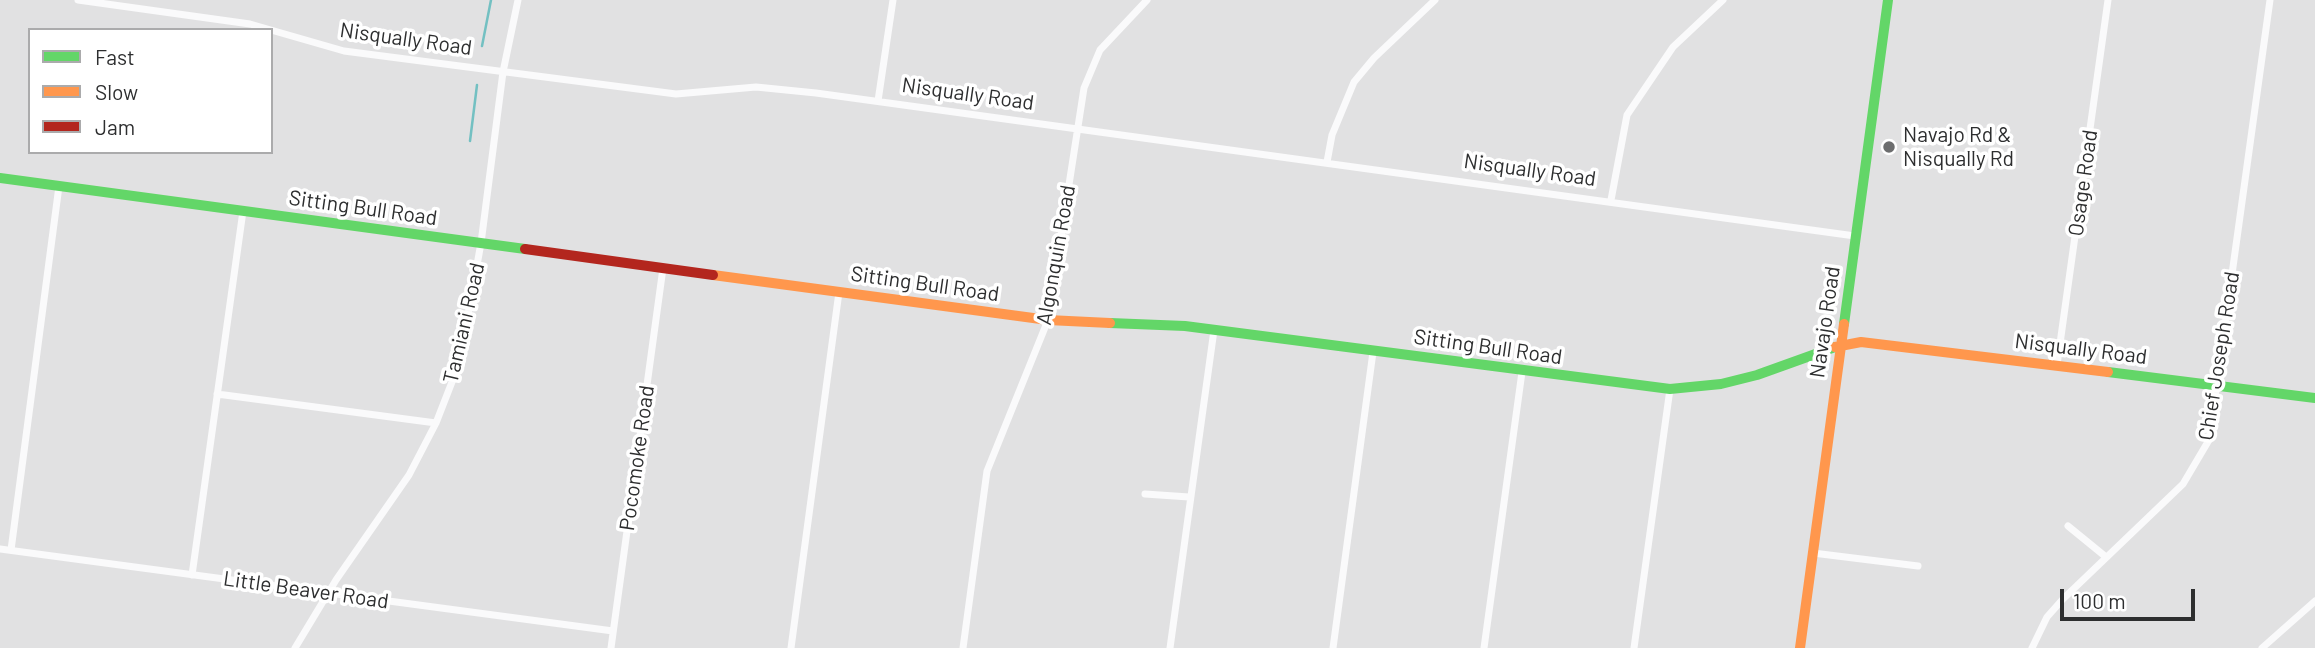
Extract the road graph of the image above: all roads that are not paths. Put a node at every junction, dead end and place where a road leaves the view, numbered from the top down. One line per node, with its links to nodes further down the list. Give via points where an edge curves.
1 (78, 0): 11 (street, Nisqually Road)
2 (148, 0): 11 (street)
3 (518, 0): 14 (street, Tamiani Road)
4 (893, 0): 15 (street)
5 (1147, 0): 16 (street, Algonquin Road, via 1100,50 1084,88)
6 (1434, 0): 17 (street, via 1354,82 1332,135)
7 (1723, 0): 20 (street, via 1673,47 1627,115)
8 (1888, 0): 22 (street, Navajo Road)
9 (2108, 0): 30 (street, Osage Road)
10 (2270, 0): 32 (street, Chief Joseph Road)
11 (147, 9): 12 (street, Nisqually Road)
12 (267, 28)
13 (273, 30): 14 (street, Nisqually Road, via 344,51)
14 (503, 72): 15 (street, Nisqually Road, via 676,94 755,87); 23 (street, Tamiani Road)
15 (878, 101): 16 (street, Nisqually Road)
16 (1076, 129): 17 (street, Nisqually Road); 26 (street, Algonquin Road)
17 (1328, 162): 20 (street, Nisqually Road)
18 (0, 178): 19 (street, Sitting Bull Road)
19 (59, 186): 21 (street, Sitting Bull Road); 41 (street)
20 (1611, 200): 22 (street, Nisqually Road)
21 (243, 211): 23 (street, Sitting Bull Road); 34 (street)
22 (1856, 236): 28 (street, Navajo Road)
23 (481, 243): 24 (street, Sitting Bull Road); 36 (street, Tamiani Road, via 459,364)
24 (663, 268): 25 (street, Sitting Bull Road); 48 (street, Pocomoke Road)
25 (839, 292): 26 (street, Sitting Bull Road); 51 (street)
26 (1048, 320): 27 (street, Sitting Bull Road); 52 (street, Algonquin Road, via 987,471)
27 (1214, 330): 29 (street, Sitting Bull Road); 38 (street)
28 (1842, 345): 30 (street, Nisqually Road, via 1908,346); 33 (street, Sitting Bull Road, via 1740,380); 42 (street, Navajo Road)
29 (1373, 352): 31 (street, Sitting Bull Road); 54 (street)
30 (2057, 365): 32 (street, Nisqually Road)
31 (1522, 372): 33 (street, Sitting Bull Road); 55 (street)
32 (2217, 386): 35 (street, Nisqually Road); 43 (street, Chief Joseph Road, via 2209,440 2196,464 2167,502)
33 (1670, 389): 56 (street)
34 (217, 394): 36 (street); 45 (street)
35 (2315, 398)
36 (436, 423): 46 (street, Tamiani Road, via 409,475)
37 (1145, 494): 38 (street)
38 (1189, 497): 53 (street)
39 (2068, 526): 43 (street)
40 (0, 549): 41 (street, Little Beaver Road)
41 (11, 550): 45 (street, Little Beaver Road)
42 (1813, 553): 44 (street); 57 (street, Navajo Road)
43 (2106, 557): 58 (street, Chief Joseph Road, via 2047,617)
44 (1919, 566)
45 (192, 575): 46 (street, Little Beaver Road)
46 (328, 593): 48 (street, Little Beaver Road); 49 (street, Tamiani Road)
47 (2315, 601): 59 (street)
48 (613, 631): 50 (street, Pocomoke Road)
49 (295, 648)
50 (611, 648)
51 (791, 648)
52 (963, 648)
53 (1170, 648)
54 (1333, 648)
55 (1484, 648)
56 (1634, 648)
57 (1800, 648)
58 (2032, 648)
59 (2262, 648)

